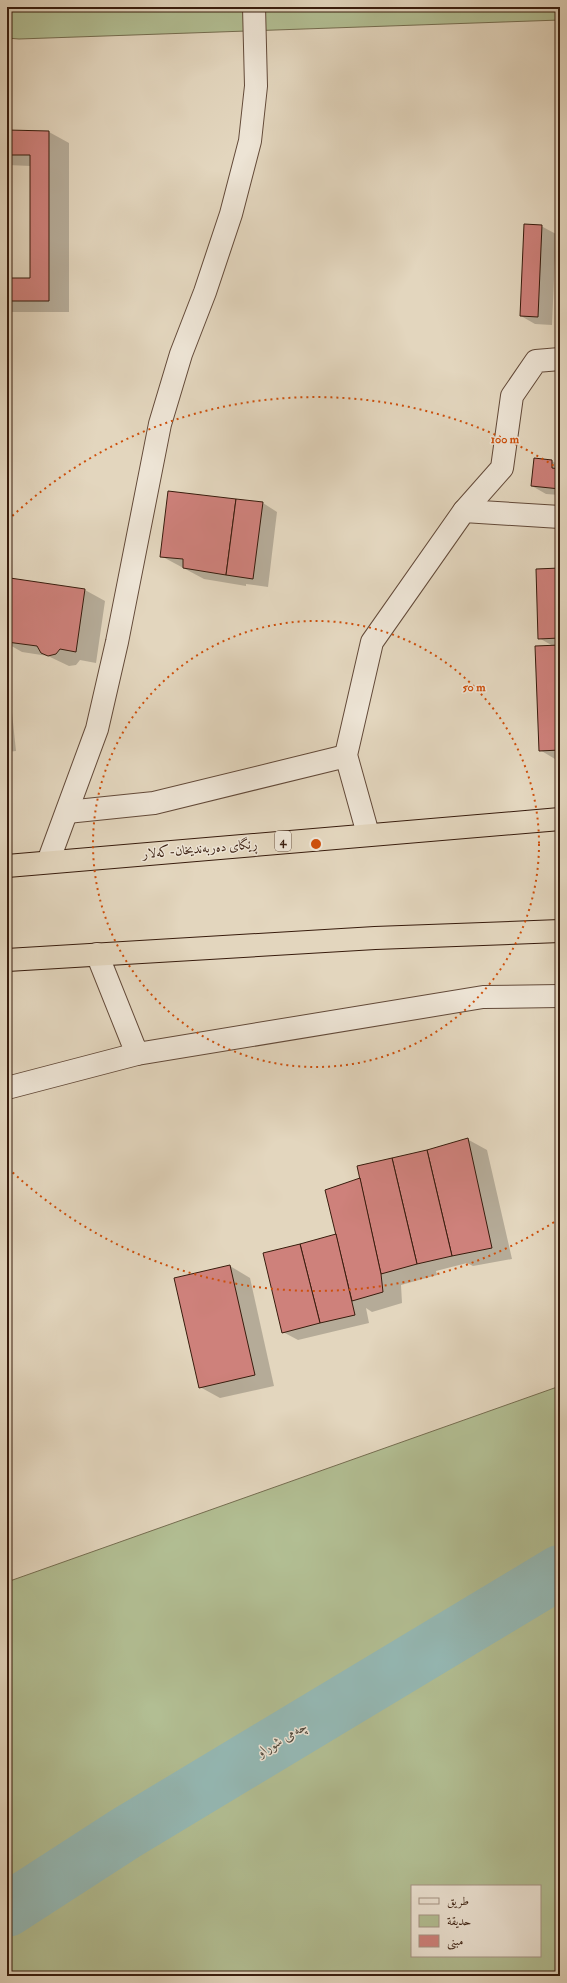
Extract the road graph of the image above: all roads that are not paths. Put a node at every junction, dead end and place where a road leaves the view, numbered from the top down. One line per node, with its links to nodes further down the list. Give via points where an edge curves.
1 (254, 7): 6 (street, via 256,86 250,141 231,214 181,354 160,424 97,729)
2 (560, 359): 3 (street, via 536,361 512,396 502,468)
3 (464, 511): 4 (street); 5 (street, via 372,642)
4 (560, 517)
5 (346, 756): 6 (street, via 154,803); 8 (street)
6 (67, 812): 9 (street)
7 (560, 819): 8 (highway, ڕێگای دەربەندیخان-کەلار / 4)
8 (368, 834): 9 (highway, ڕێگای دەربەندیخان-کەلار / 4)
9 (48, 862): 10 (highway, ڕێگای دەربەندیخان-کەلار / 4)
10 (7, 866)
11 (560, 931): 12 (highway, via 375,938)
12 (97, 954): 13 (highway); 15 (street)
13 (7, 960)
14 (560, 996): 15 (street, via 482,997)
15 (137, 1054): 16 (street)
16 (7, 1088)

